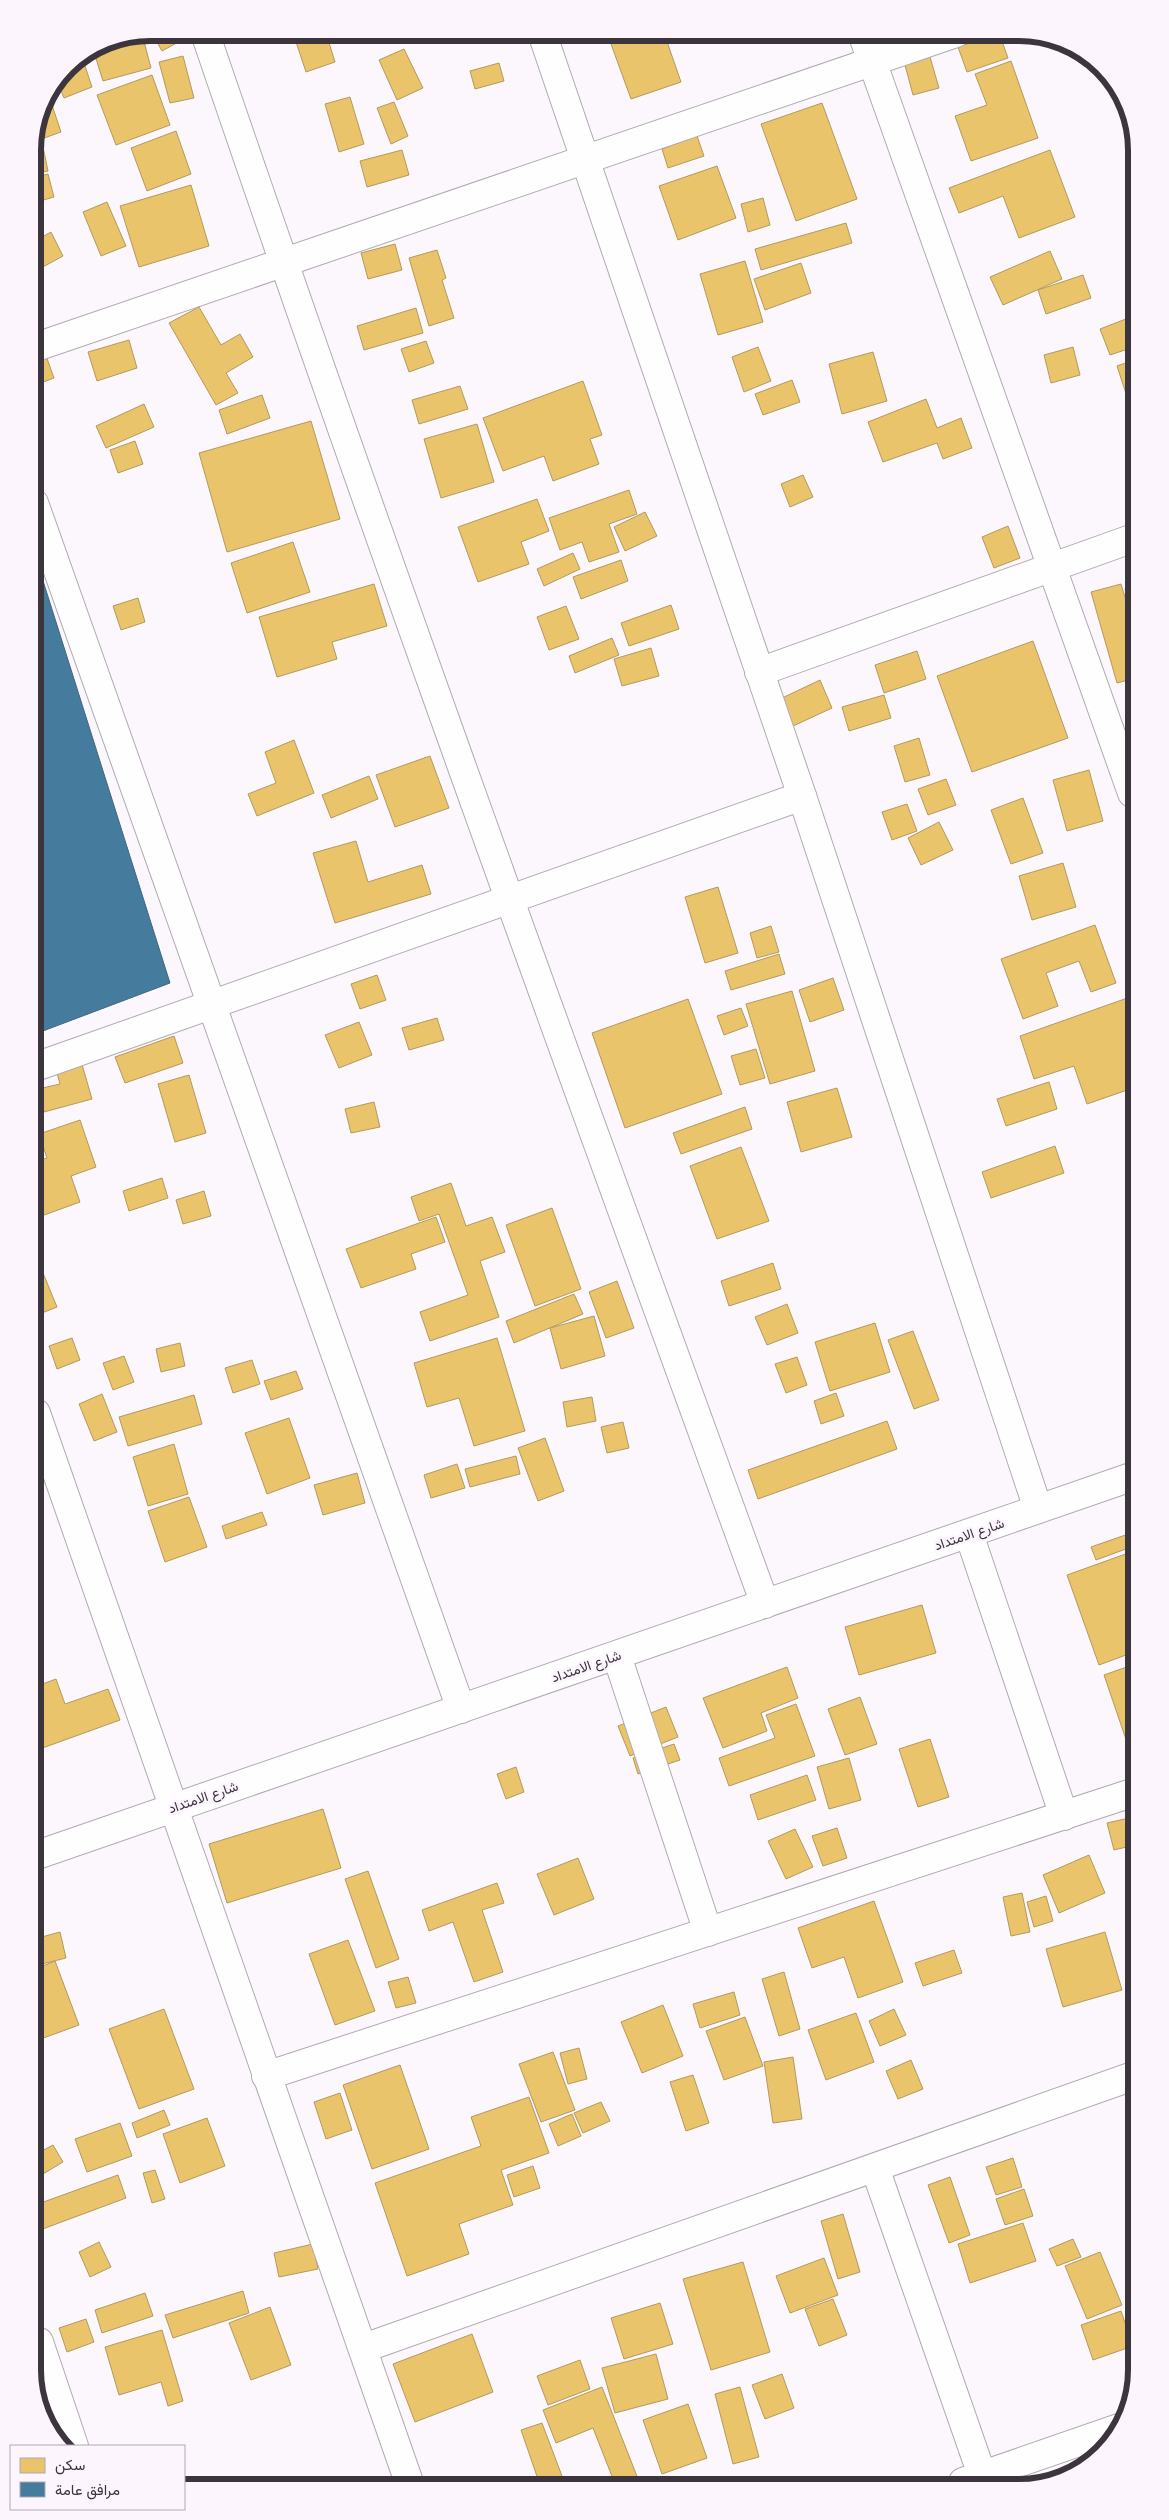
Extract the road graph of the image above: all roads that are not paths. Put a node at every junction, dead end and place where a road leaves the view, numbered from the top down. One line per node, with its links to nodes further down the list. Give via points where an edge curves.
1 (208, 41): 7 (street)
2 (545, 41): 6 (street)
3 (865, 41): 5 (street)
4 (933, 41): 5 (street)
5 (872, 62): 6 (street); 11 (street)
6 (584, 160): 7 (street); 12 (street)
7 (283, 262): 8 (street); 15 (street)
8 (41, 345)
9 (41, 523): 16 (street)
10 (1128, 540): 11 (street)
11 (1053, 568): 12 (street); 13 (street)
12 (759, 672): 14 (street)
13 (1128, 782)
14 (802, 796): 15 (street); 20 (street)
15 (509, 900): 16 (street); 22 (street)
16 (212, 1004): 17 (street); 24 (street)
17 (41, 1065)
18 (41, 1427): 26 (street)
19 (1128, 1478): 20 (street, شارع الامتداد)
20 (1038, 1509): 21 (street, شارع الامتداد)
21 (969, 1534): 22 (street, شارع الامتداد); 27 (street)
22 (766, 1604): 23 (street, شارع الامتداد)
23 (616, 1656): 24 (street, شارع الامتداد); 29 (street)
24 (461, 1709): 26 (street, شارع الامتداد)
25 (1128, 1794): 27 (street)
26 (172, 1807): 28 (street, شارع الامتداد); 30 (street)
27 (1064, 1816): 29 (street)
28 (41, 1854)
29 (708, 1932): 30 (street)
30 (266, 2076): 34 (street)
31 (1128, 2078): 32 (street)
32 (875, 2168): 34 (street); 37 (street)
33 (41, 2348): 36 (street)
34 (364, 2348): 38 (street)
35 (1108, 2432): 37 (street)
36 (74, 2445)
37 (973, 2478)
38 (408, 2479)

